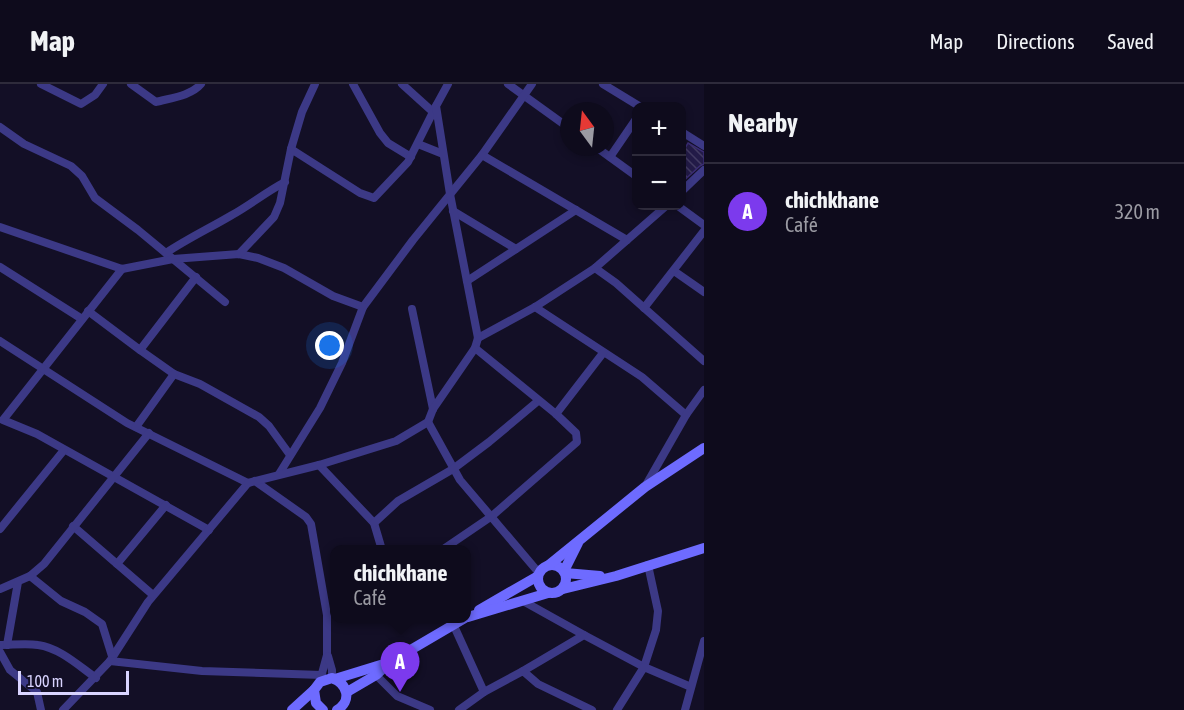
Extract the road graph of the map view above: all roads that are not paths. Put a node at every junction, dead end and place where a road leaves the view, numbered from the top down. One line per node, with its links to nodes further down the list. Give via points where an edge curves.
1 (41, 84): 2 (street, via 81,104)
2 (103, 84)
3 (130, 84): 4 (street, via 156,102)
4 (201, 84)
5 (315, 84): 21 (street)
6 (353, 84): 24 (street, via 380,133 388,143)
7 (402, 84): 14 (street)
8 (448, 84): 14 (street)
9 (508, 84): 12 (street)
10 (532, 84): 12 (street)
11 (603, 84): 13 (street)
12 (524, 96): 15 (street); 23 (street)
13 (632, 102)
14 (435, 109): 19 (street); 22 (street)
15 (560, 122)
16 (632, 125): 25 (street)
17 (0, 127): 40 (street, via 24,144 71,166 95,198)
18 (686, 135): 20 (street)
19 (418, 144): 22 (street); 24 (street)
20 (704, 146)
21 (291, 149): 24 (street, via 374,198); 28 (street)
22 (443, 154): 30 (street)
23 (482, 155): 30 (street); 31 (street)
24 (411, 157)
25 (610, 157): 27 (street)
26 (704, 170): 29 (street)
27 (632, 173)
28 (285, 182): 40 (street); 41 (street, via 274,218)
29 (686, 186)
30 (450, 194): 34 (street); 51 (street)
31 (576, 210): 38 (street); 39 (street)
32 (661, 210): 38 (street)
33 (683, 210): 35 (street)
34 (453, 211): 39 (street); 48 (street)
35 (704, 225)
36 (0, 227): 45 (street)
37 (704, 231): 46 (street)
38 (627, 240): 44 (street)
39 (516, 249): 48 (street)
40 (166, 253): 42 (street)
41 (239, 254): 42 (street); 51 (street, via 284,268 333,296)
42 (173, 259): 45 (street); 47 (street)
43 (0, 267): 56 (street)
44 (595, 268): 52 (street); 53 (street)
45 (122, 269): 55 (street)
46 (674, 271): 49 (street); 53 (street)
47 (196, 277): 50 (street); 60 (street)
48 (467, 281): 57 (street)
49 (704, 292)
50 (225, 302)
51 (363, 307): 76 (street, via 320,408)
52 (535, 307): 57 (street); 61 (street)
53 (644, 308): 62 (street)
54 (412, 309): 67 (street)
55 (88, 310): 56 (street); 60 (street)
56 (82, 319): 63 (street)
57 (478, 338): 59 (street)
58 (0, 341): 63 (street)
59 (475, 348): 66 (street); 67 (street)
60 (140, 350): 64 (street)
61 (603, 353): 68 (street); 69 (street, via 642,377)
62 (704, 361)
63 (43, 369): 70 (street); 72 (street)
64 (174, 374): 72 (street); 76 (street, via 259,417)
65 (704, 390): 69 (street)
66 (538, 401): 68 (street); 78 (street)
67 (432, 409): 71 (street)
68 (556, 414): 84 (street, via 576,433 577,442)
69 (686, 415): 82 (street)
70 (1, 422): 75 (street, via 37,434)
71 (428, 422): 77 (street, via 396,441); 78 (street)
72 (136, 427): 73 (street)
73 (149, 433): 80 (street); 81 (street)
74 (704, 448): 82 (main road)
75 (64, 450): 80 (street); 87 (street)
76 (290, 455): 79 (street)
77 (319, 465): 79 (street); 85 (street)
78 (453, 469): 84 (street); 85 (street, via 398,501)
79 (279, 474): 81 (street)
80 (113, 475): 83 (street); 86 (street)
81 (252, 482): 88 (street); 106 (street, via 311,524)
82 (645, 487): 89 (main road)
83 (166, 505): 88 (street); 93 (street)
84 (492, 516): 91 (street); 97 (street)
85 (374, 523): 90 (street)
86 (73, 526): 93 (street); 98 (street)
87 (0, 529)
88 (209, 530): 104 (street)
89 (581, 537): 94 (main road); 96 (main road)
90 (381, 545)
91 (448, 545)
92 (704, 548): 95 (main road)
93 (117, 564): 104 (street)
94 (549, 565): 96 (main road); 97 (main road)
95 (648, 565): 99 (main road); 118 (street, via 658,611)
96 (564, 572): 99 (main road); 102 (main road)
97 (538, 575): 103 (main road, via 539,586); 107 (main road)
98 (30, 576): 100 (street); 116 (street, via 61,601 102,624)
99 (616, 576): 102 (main road)
100 (18, 582): 101 (street); 114 (street)
101 (0, 589)
102 (563, 589): 103 (main road)
103 (548, 593): 105 (main road)
104 (153, 596): 116 (street)
105 (523, 601): 108 (main road); 112 (street)
106 (330, 609)
107 (471, 615)
108 (471, 617)
109 (330, 623): 124 (street, via 327,655 332,670)
110 (458, 623): 111 (main road)
111 (454, 626): 117 (main road); 127 (street)
112 (584, 635): 118 (street); 119 (street)
113 (704, 641): 120 (street)
114 (3, 645): 122 (street, via 45,646)
115 (0, 652): 128 (street, via 10,670 37,692)
116 (111, 659): 122 (street); 124 (street)
117 (390, 662): 121 (main road); 124 (main road)
118 (644, 667): 125 (street); 136 (street)
119 (523, 671): 127 (street); 135 (street, via 538,684)
120 (695, 672): 123 (street); 125 (street)
121 (376, 675): 126 (main road); 133 (street, via 397,696)
122 (96, 678): 129 (street)
123 (704, 678)
124 (325, 681): 126 (main road, via 342,684); 130 (main road); 131 (main road, via 314,699)
125 (691, 687): 137 (street)
126 (347, 692): 132 (main road, via 345,703)
127 (484, 692): 134 (street)
128 (41, 710)
129 (63, 710)
130 (292, 710)
131 (321, 710)
132 (337, 710)
133 (430, 710)
134 (459, 710)
135 (592, 710)
136 (616, 710)
137 (685, 710)

